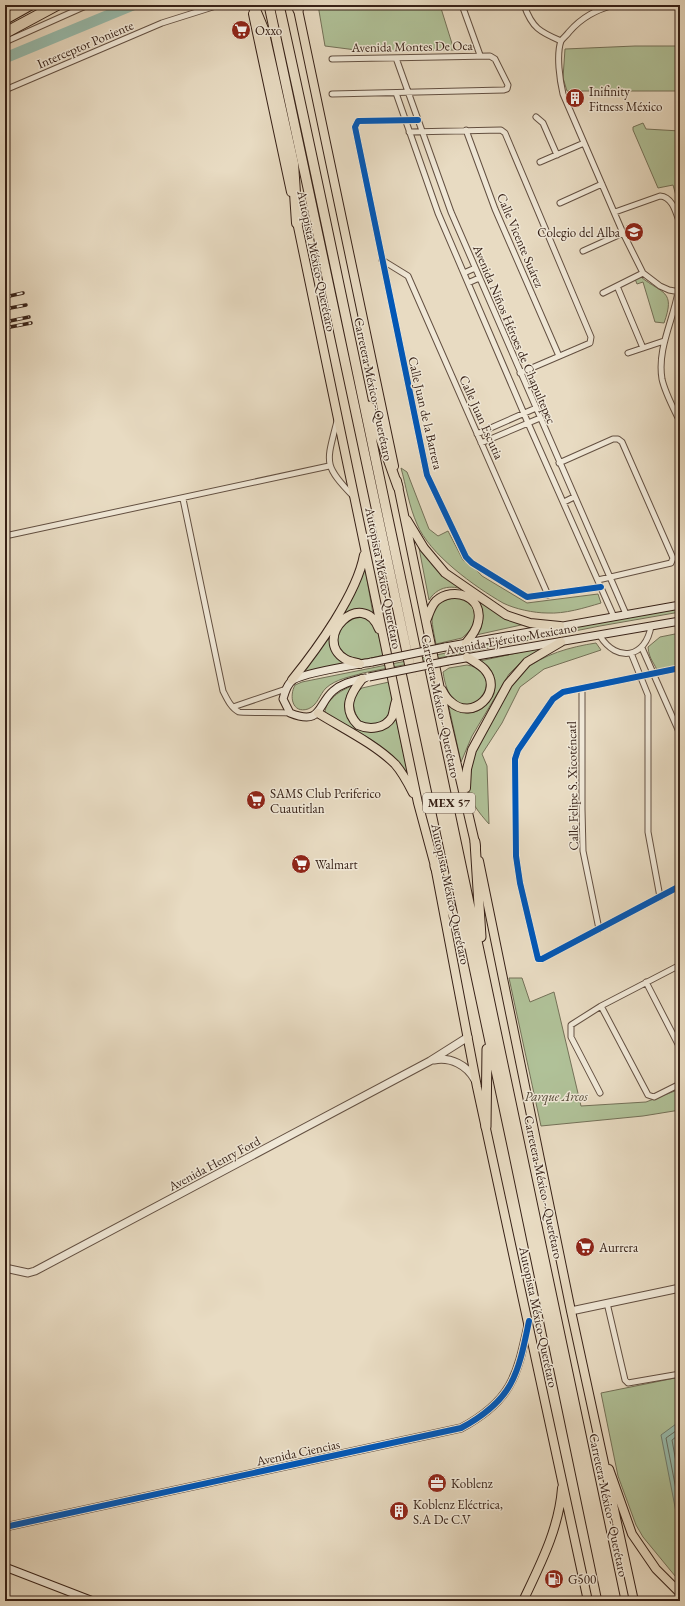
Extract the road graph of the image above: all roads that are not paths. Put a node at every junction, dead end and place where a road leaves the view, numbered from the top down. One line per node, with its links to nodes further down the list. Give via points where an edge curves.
1 (30, 5): 12 (highway)
2 (57, 5): 13 (highway)
3 (88, 5): 15 (street)
4 (219, 5): 19 (street, Interceptor Poniente, via 162,24)
5 (252, 5): 35 (main road, Autopista México-Querétaro); 35 (highway, via 263,29 293,162)
6 (269, 5): 112 (highway, Carretera México - Querétaro / MEX 57)
7 (279, 5): 52 (highway, Carretera México - Querétaro / MEX 57, via 315,166)
8 (462, 5): 16 (street)
9 (524, 5): 14 (street, via 535,27)
10 (614, 5): 14 (street, via 585,17)
11 (298, 6): 64 (main road)
12 (5, 19)
13 (5, 33)
14 (561, 41): 29 (street, via 559,78 563,94)
15 (5, 42)
16 (480, 55): 17 (street, Avenida Montes De Oca); 21 (street, Avenida Montes De Oca, via 493,56 508,85 507,89)
17 (396, 58): 18 (street, Avenida Montes De Oca); 21 (street, Avenida Niños Héroes de Chapultepec)
18 (332, 59)
19 (5, 90)
20 (396, 92): 21 (street); 22 (street); 25 (street, Avenida Niños Héroes de Chapultepec)
21 (408, 92): 24 (street, Avenida Niños Héroes de Chapultepec)
22 (332, 94)
23 (536, 117): 30 (street, via 544,123)
24 (418, 120): 25 (street); 27 (street, Avenida Niños Héroes de Chapultepec)
25 (406, 121): 28 (street, Avenida Niños Héroes de Chapultepec); 39 (street, Calle Juan de la Barrera, via 355,123)
26 (466, 130): 27 (street); 51 (street, Calle Vicente Suárez, via 494,209); 51 (street, via 501,130 505,133 592,338 590,343)
27 (421, 131): 28 (street); 40 (street, Avenida Niños Héroes de Chapultepec)
28 (409, 132): 41 (street, Avenida Niños Héroes de Chapultepec, via 438,213)
29 (584, 143): 30 (street); 32 (street)
30 (557, 155): 31 (street)
31 (540, 162)
32 (602, 184): 33 (street); 34 (street)
33 (560, 203)
34 (615, 212): 36 (street, via 666,196 671,200); 37 (street)
35 (298, 224): 56 (main road, Autopista México-Querétaro)
36 (680, 224)
37 (623, 233): 38 (street); 42 (street)
38 (583, 251)
39 (382, 260): 60 (street, Calle Juan Escutia, via 408,276); 75 (street, Calle Juan de la Barrera, via 427,475 466,557 522,595)
40 (475, 268): 41 (street); 43 (street, Avenida Niños Héroes de Chapultepec)
41 (464, 273): 44 (street, Avenida Niños Héroes de Chapultepec)
42 (643, 273): 45 (street); 46 (street, via 660,286)
43 (479, 278): 44 (street); 53 (street, Avenida Niños Héroes de Chapultepec)
44 (468, 283): 55 (street, Avenida Niños Héroes de Chapultepec)
45 (617, 286): 47 (street); 49 (street)
46 (679, 292): 48 (street)
47 (603, 293)
48 (664, 341): 49 (street); 58 (street, via 662,380)
49 (643, 348): 50 (street)
50 (628, 354)
51 (559, 356): 53 (street)
52 (354, 361): 64 (highway); 111 (highway, Carretera México - Querétaro / MEX 57)
53 (520, 373): 54 (street, Avenida Niños Héroes de Chapultepec)
54 (536, 408): 55 (street); 57 (street, Avenida Niños Héroes de Chapultepec)
55 (523, 413): 59 (street, Avenida Niños Héroes de Chapultepec); 60 (street)
56 (338, 416): 63 (street); 67 (main road, Autopista México-Querétaro)
57 (540, 418): 59 (street); 62 (street, Avenida Niños Héroes de Chapultepec)
58 (680, 422)
59 (528, 423): 61 (street); 68 (street, Avenida Niños Héroes de Chapultepec)
60 (477, 434): 61 (street, Calle Juan Escutia)
61 (481, 443): 75 (street, Calle Juan Escutia)
62 (559, 463): 65 (street, Avenida Niños Héroes de Chapultepec); 72 (street, via 613,439 622,442 673,560 670,563)
63 (329, 466): 66 (street); 67 (street, via 335,477)
64 (398, 487): 69 (main road)
65 (574, 497): 68 (street); 72 (street, Avenida Niños Héroes de Chapultepec)
66 (183, 499): 70 (street); 100 (street, via 223,691)
67 (356, 499): 71 (main road, Autopista México-Querétaro)
68 (564, 502): 73 (street, Avenida Niños Héroes de Chapultepec)
69 (404, 514): 79 (main road); 81 (main road, via 424,548 445,573 506,615 530,623)
70 (5, 536)
71 (365, 550): 84 (main road, Autopista México-Querétaro); 95 (main road, via 358,579 317,648)
72 (610, 577): 73 (street); 77 (street, Avenida Niños Héroes de Chapultepec)
73 (598, 580): 74 (street, Avenida Niños Héroes de Chapultepec)
74 (601, 587): 75 (street, Calle Juan de la Barrera); 78 (street, Avenida Niños Héroes de Chapultepec)
75 (548, 595)
76 (680, 605): 77 (street, Avenida Ejército Mexicano)
77 (626, 614): 78 (street, Avenida Ejército Mexicano)
78 (614, 616): 81 (street, Avenida Ejército Mexicano)
79 (426, 621): 86 (main road, via 435,602 446,594 465,595 474,603 479,616 474,632); 96 (main road)
80 (680, 621): 82 (street, Avenida Ejército Mexicano)
81 (560, 626): 86 (street, Avenida Ejército Mexicano)
82 (651, 626): 83 (street, Avenida Ejército Mexicano); 87 (street, via 648,640)
83 (600, 636): 85 (street, Avenida Ejército Mexicano); 88 (street, via 604,643 616,652)
84 (384, 642): 90 (main road, via 376,622 368,615 352,614 339,623 334,640 338,653 346,660); 99 (main road, Autopista México-Querétaro)
85 (560, 642): 89 (street, Avenida Ejército Mexicano); 105 (main road, via 527,662 508,684 472,750 465,785)
86 (466, 643): 90 (street, Avenida Ejército Mexicano, bridge)
87 (642, 648): 88 (street); 92 (street)
88 (631, 653): 93 (street)
89 (467, 658): 94 (street, Avenida Ejército Mexicano, bridge); 96 (main road, via 485,669 491,679 491,690 487,700 477,707 460,708 450,702)
90 (360, 664): 95 (street, Avenida Ejército Mexicano)
91 (680, 668): 92 (street)
92 (653, 673): 93 (street); 103 (street)
93 (642, 676): 97 (street); 109 (street, via 648,695 648,832)
94 (365, 678): 99 (main road, via 352,691 349,700 349,711 358,725 372,728 387,723 392,716); 102 (street, Avenida Ejército Mexicano, via 344,684 332,692)
95 (292, 680): 98 (street)
96 (439, 686): 105 (main road)
97 (582, 688): 110 (street, Calle Felipe S. Xicoténcatl, via 583,851); 110 (street, via 563,692 553,699 516,754 516,856 538,959)
98 (286, 690): 100 (street); 101 (street, via 283,699)
99 (396, 698): 104 (main road, Autopista México-Querétaro)
100 (233, 707): 101 (street, via 242,712)
101 (290, 713): 102 (street, via 304,717)
102 (318, 713): 104 (main road, via 396,765 405,776)
103 (680, 734)
104 (418, 803): 107 (main road, Autopista México-Querétaro)
105 (467, 808): 106 (main road)
106 (475, 842): 111 (highway); 127 (main road)
107 (435, 866): 112 (highway); 117 (main road, Autopista México-Querétaro)
108 (680, 886): 109 (street)
109 (660, 897): 110 (street)
110 (598, 929)
111 (482, 958): 139 (highway, Carretera México - Querétaro / MEX 57)
112 (472, 962): 116 (highway, Carretera México - Querétaro / MEX 57)
113 (680, 965): 114 (street)
114 (646, 982): 115 (street); 118 (street)
115 (601, 1006): 120 (street, via 648,1095 654,1097); 122 (street, via 571,1025 570,1032)
116 (487, 1032): 123 (highway); 138 (highway, Carretera México - Querétaro / MEX 57)
117 (468, 1037): 119 (street, Avenida Henry Ford); 121 (main road, Autopista México-Querétaro)
118 (680, 1048)
119 (430, 1060): 121 (street, Avenida Henry Ford, via 458,1062 470,1072); 124 (street, Avenida Henry Ford, via 35,1271 28,1273)
120 (680, 1084)
121 (477, 1087): 123 (main road, Autopista México-Querétaro)
122 (600, 1093)
123 (486, 1127): 128 (main road, Autopista México-Querétaro)
124 (5, 1268)
125 (680, 1288): 126 (street)
126 (607, 1303): 127 (street); 129 (street, via 625,1380 628,1383)
127 (571, 1311): 130 (main road)
128 (529, 1321): 131 (main road, Autopista México-Querétaro); 132 (street, Avenida Ciencias, via 520,1365 513,1381 490,1408 461,1428)
129 (680, 1374)
130 (598, 1438): 134 (main road, via 632,1534 656,1569); 140 (main road)
131 (562, 1475): 136 (main road, via 561,1501 554,1531); 137 (main road, Autopista México-Querétaro)
132 (6, 1528)
133 (5, 1567): 135 (street)
134 (680, 1593)
135 (93, 1601)
136 (523, 1601)
137 (588, 1601)
138 (607, 1601)
139 (616, 1601)
140 (634, 1601)

